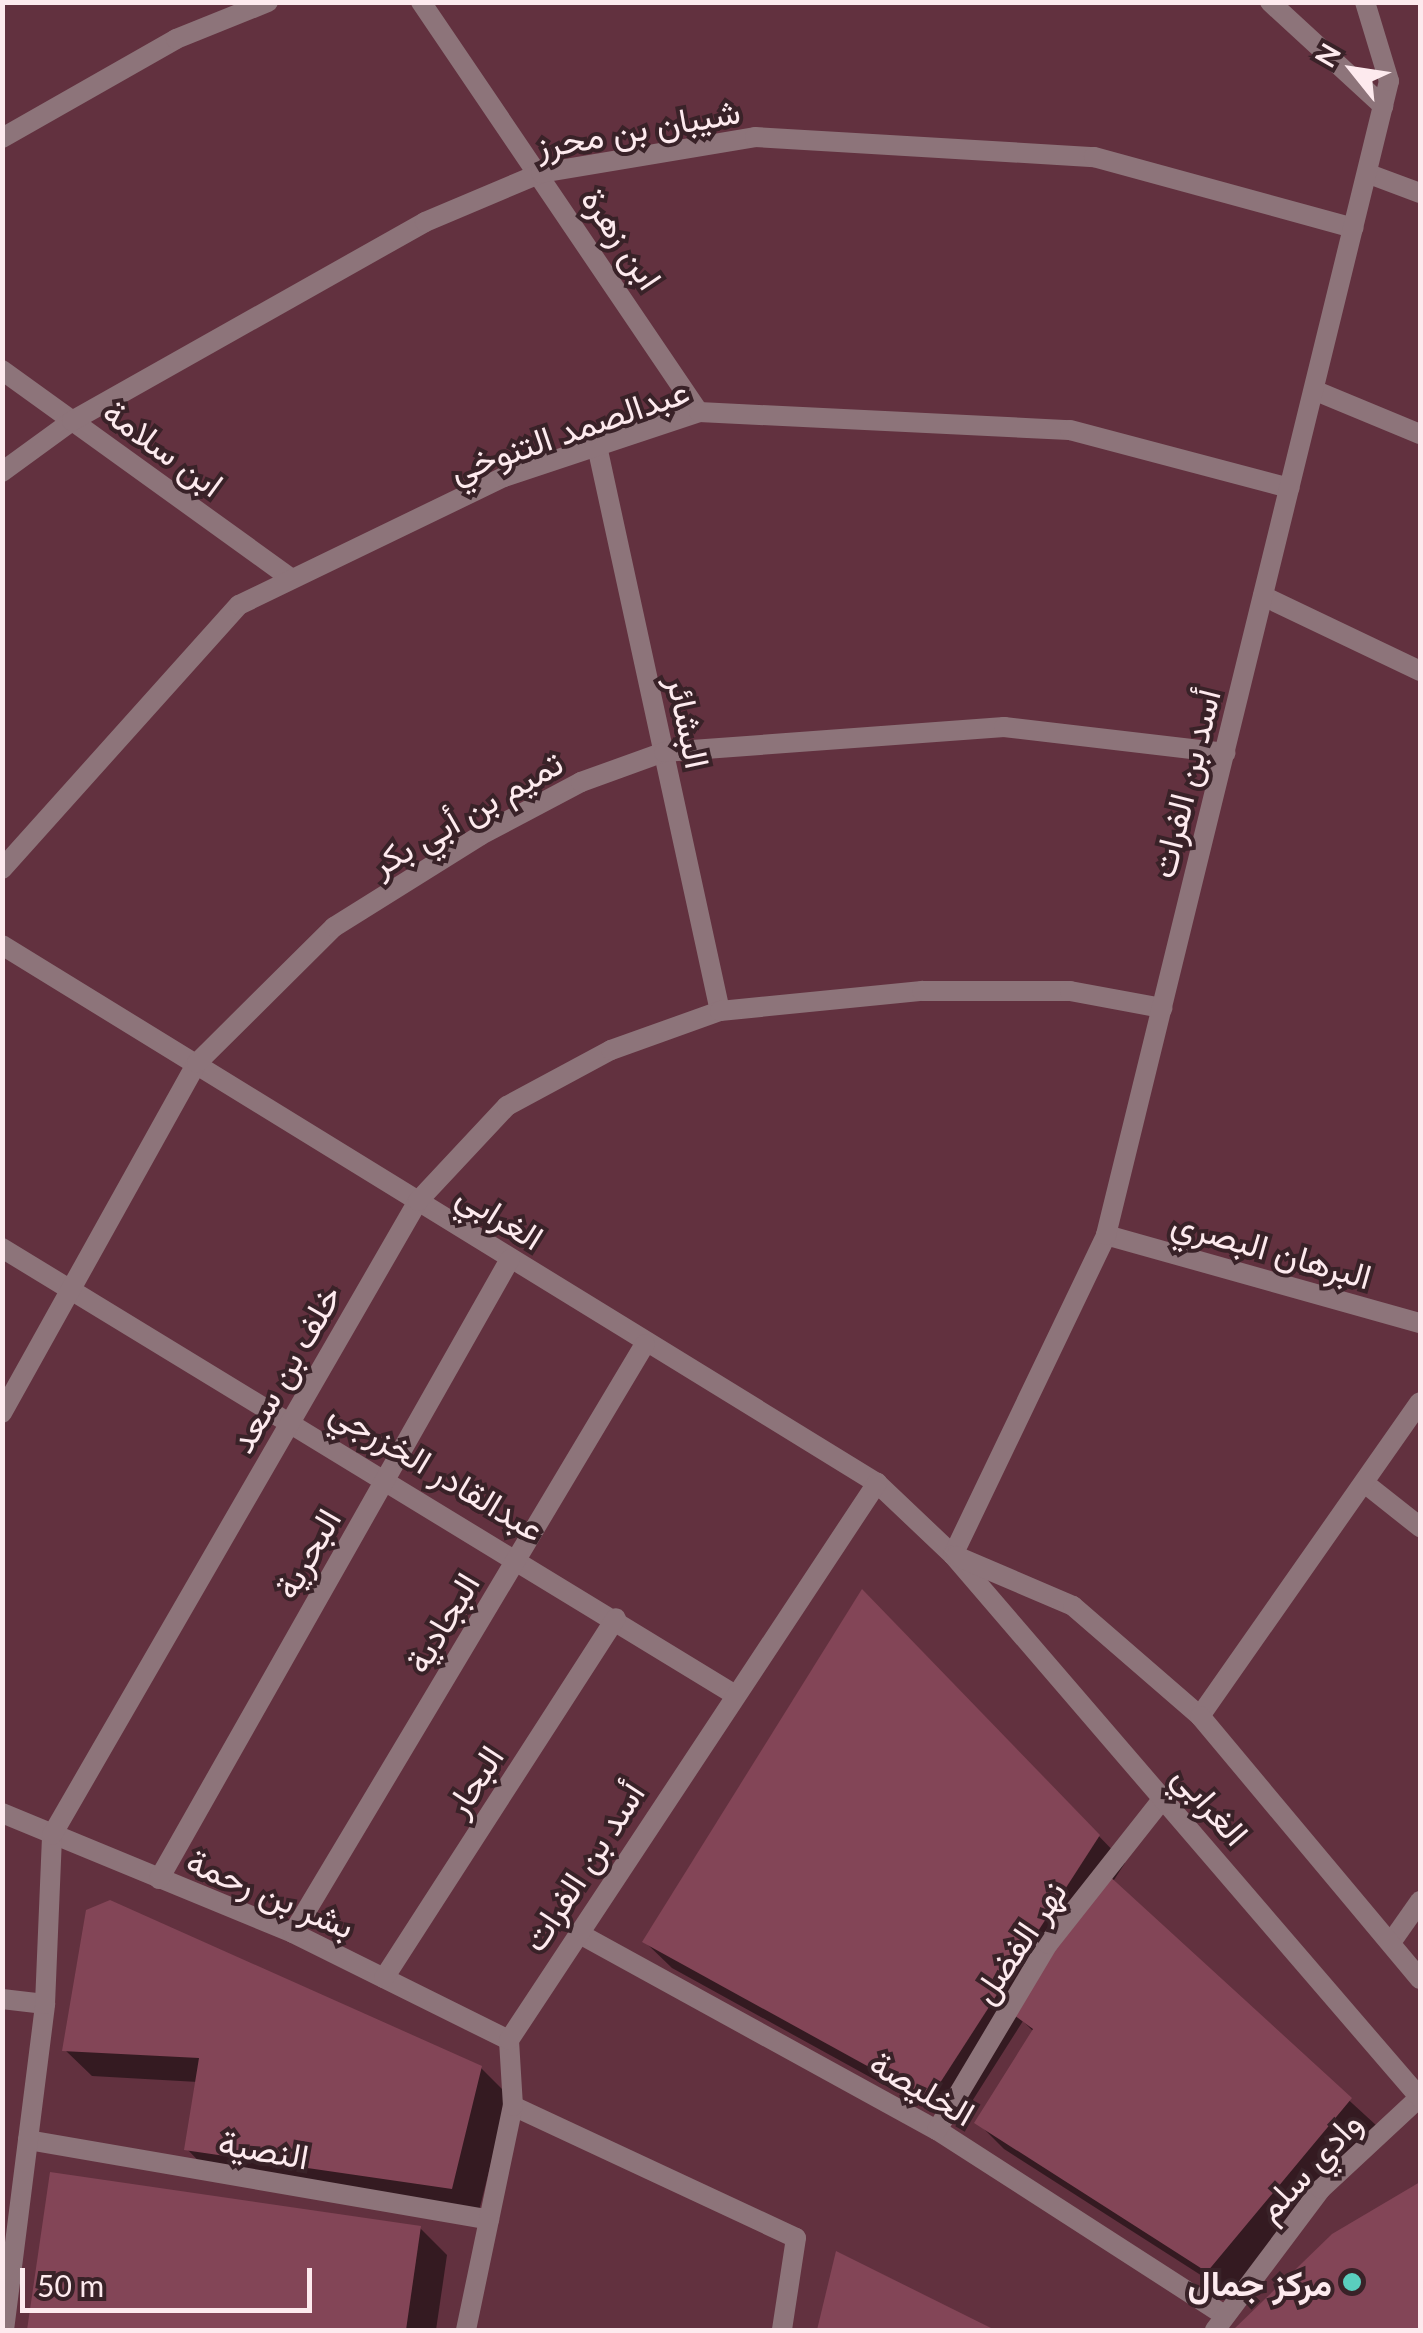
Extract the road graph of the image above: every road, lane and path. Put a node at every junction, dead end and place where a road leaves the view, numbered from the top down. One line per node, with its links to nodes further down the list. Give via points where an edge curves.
1 (268, 2): 6 (street, via 176,38)
2 (421, 2): 7 (street, ابن زهرة)
3 (1270, 2): 5 (street)
4 (1366, 2): 5 (street, أسد بن الفرات, via 1389,80)
5 (1383, 106): 8 (street, أسد بن الفرات)
6 (2, 138)
7 (541, 174): 10 (street, شيبان بن محرز, via 755,137 1094,157); 13 (street, ابن زهرة); 14 (street, شيبان بن محرز, via 425,222)
8 (1369, 174): 9 (street); 10 (street, أسد بن الفرات)
9 (1420, 193)
10 (1352, 228): 12 (street, أسد بن الفرات)
11 (2, 370): 14 (street, ابن سلامة)
12 (1316, 391): 15 (street); 18 (street, أسد بن الفرات)
13 (699, 412): 16 (street, عبدالصمد التنوخي); 18 (street, عبدالصمد التنوخي, via 1070,430)
14 (72, 421): 17 (street, شيبان بن محرز); 19 (street, ابن سلامة)
15 (1420, 434)
16 (597, 446): 19 (street, عبدالصمد التنوخي, via 504,478); 22 (street, البشائر)
17 (2, 472)
18 (1289, 488): 20 (street, أسد بن الفرات)
19 (289, 577): 24 (street, عبدالصمد التنوخي, via 240,605)
20 (1263, 596): 21 (street); 23 (street, أسد بن الفرات)
21 (1420, 670)
22 (664, 752): 23 (street, تميم بن أبي بكر, via 1004,726); 27 (street, البشائر); 28 (street, تميم بن أبي بكر, via 514,817 334,927)
23 (1224, 753): 26 (street, أسد بن الفرات)
24 (2, 869)
25 (2, 944): 28 (street, الغرابي)
26 (1162, 1008): 27 (street, خلف بن سعد, via 1070,991 922,991); 30 (street, أسد بن الفرات)
27 (720, 1011): 29 (street, خلف بن سعد, via 610,1050 507,1106)
28 (197, 1063): 29 (street, الغرابي); 33 (street, تميم بن أبي بكر)
29 (418, 1201): 32 (street, الغرابي); 38 (street, خلف بن سعد)
30 (1106, 1235): 34 (street, البرهان البصري); 44 (street, أسد بن الفرات)
31 (2, 1248): 33 (street, عبدالقادر الخزرجي)
32 (510, 1259): 35 (street, الغرابي); 39 (street, البحرية)
33 (71, 1291): 37 (street, تميم بن أبي بكر); 38 (street, عبدالقادر الخزرجي)
34 (1420, 1322)
35 (645, 1344): 40 (street, الغرابي); 43 (street, البجادية)
36 (1420, 1402): 41 (street)
37 (4, 1408)
38 (292, 1419): 39 (street, عبدالقادر الخزرجي); 50 (street, خلف بن سعد)
39 (388, 1475): 43 (street, عبدالقادر الخزرجي); 51 (street, البحرية)
40 (877, 1483): 44 (street, الغرابي); 46 (street, أسد بن الفرات)
41 (1366, 1485): 42 (street); 47 (street)
42 (1420, 1527)
43 (519, 1555): 45 (street, عبدالقادر الخزرجي); 53 (street, البجادية)
44 (953, 1555): 47 (street, الغرابي, via 1073,1606); 48 (street, الغرابي)
45 (616, 1618): 46 (street, عبدالقادر الخزرجي); 56 (street, البحار)
46 (732, 1693): 54 (street, أسد بن الفرات)
47 (1200, 1716): 55 (street, الغرابي)
48 (1164, 1798): 61 (street, الغرابي); 63 (street, نهر الفضل, via 1048,1944)
49 (2, 1813): 50 (street, بشر بن رحمة)
50 (52, 1835): 51 (street, بشر بن رحمة); 59 (street, خلف بن سعد)
51 (159, 1879): 53 (street, بشر بن رحمة)
52 (1420, 1901): 55 (street)
53 (293, 1933): 56 (street, بشر بن رحمة)
54 (578, 1933): 60 (street, أسد بن الفرات); 63 (street, الخليصة)
55 (1392, 1941): 57 (street, الغرابي)
56 (384, 1978): 60 (street, بشر بن رحمة)
57 (1420, 1979)
58 (2, 1999): 59 (street)
59 (45, 2004): 64 (street, خلف بن سعد)
60 (509, 2040): 62 (street)
61 (1420, 2097): 66 (street, وادي سلم, via 1320,2189)
62 (513, 2106): 65 (street); 69 (street, via 796,2238)
63 (937, 2130): 66 (street, الخليصة)
64 (28, 2140): 65 (street, النصية); 67 (street, خلف بن سعد)
65 (489, 2220): 68 (street)
66 (1220, 2323)
67 (4, 2330)
68 (466, 2330)
69 (782, 2330)

